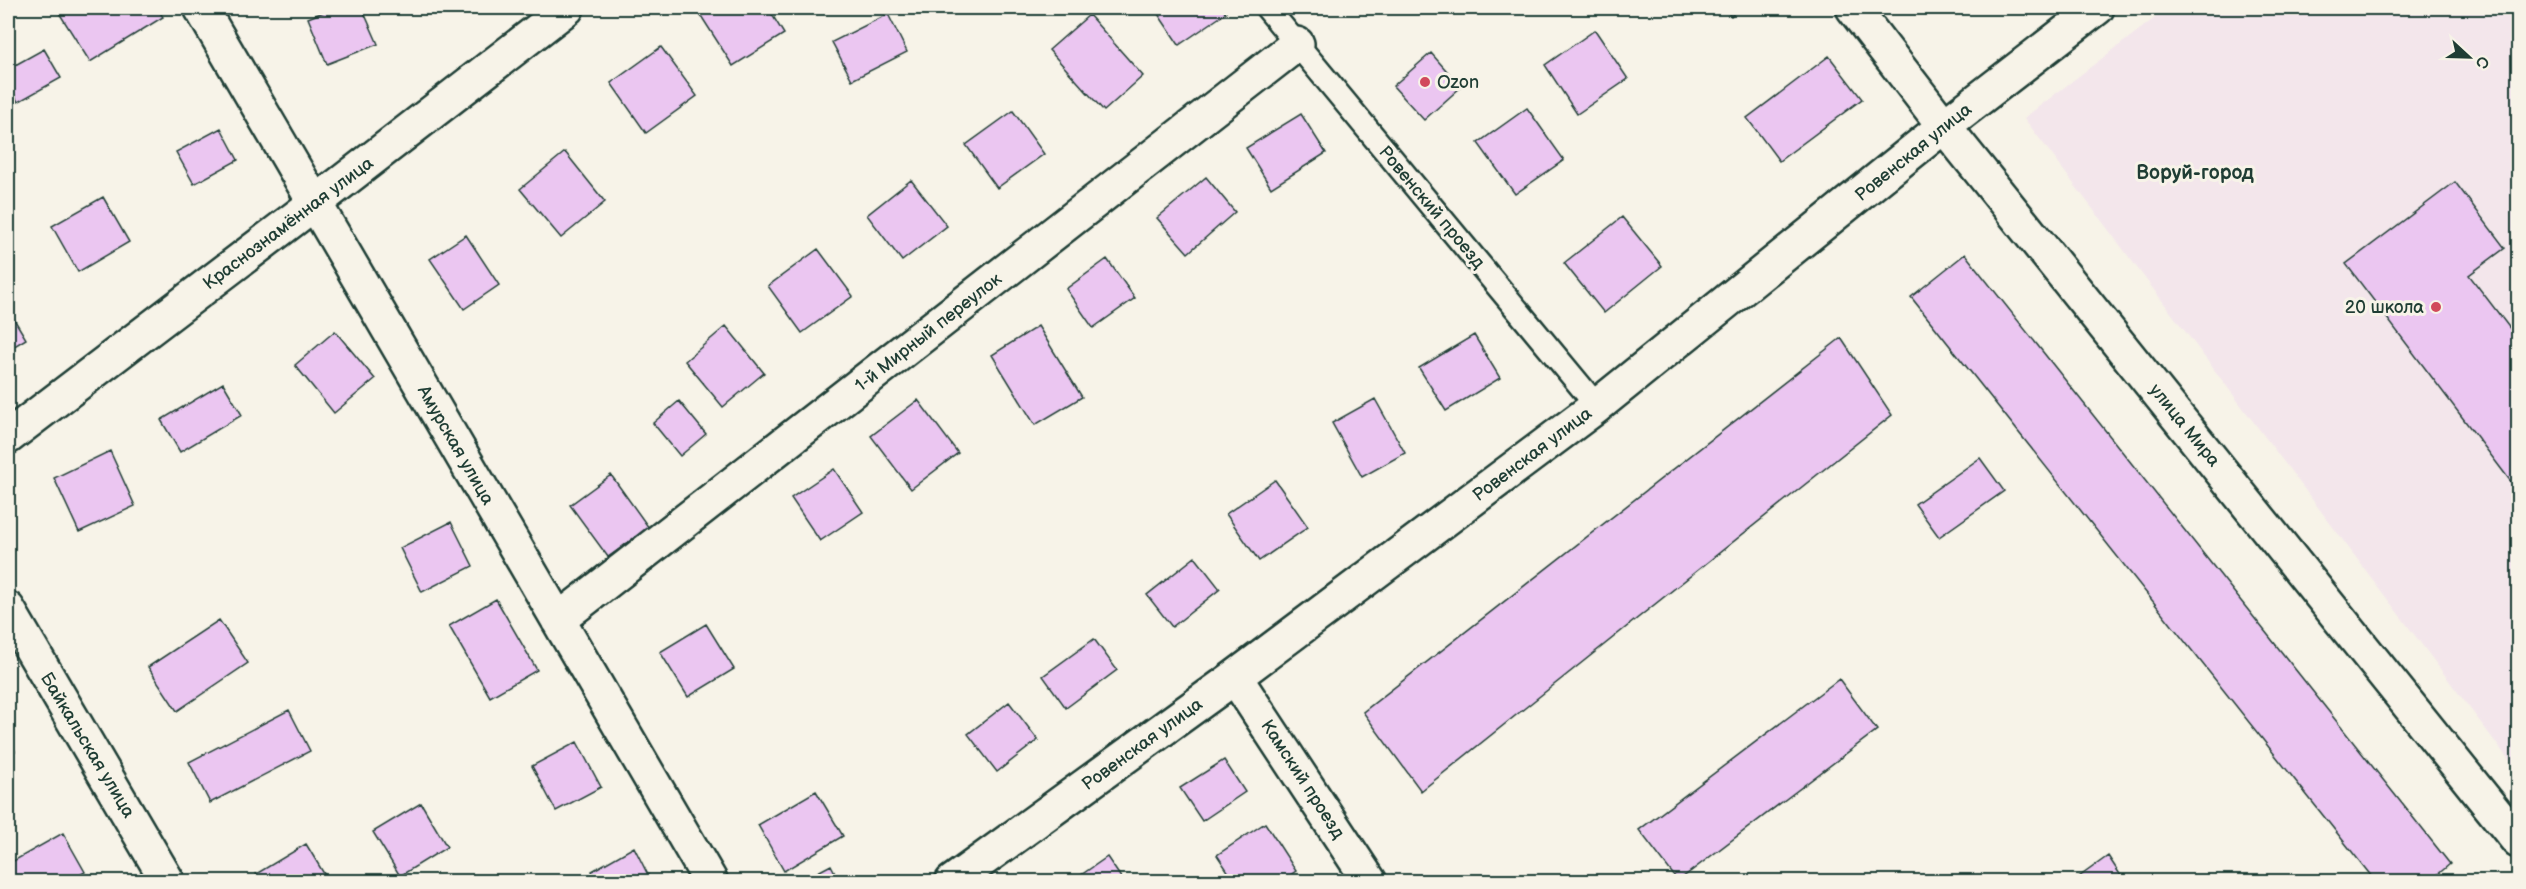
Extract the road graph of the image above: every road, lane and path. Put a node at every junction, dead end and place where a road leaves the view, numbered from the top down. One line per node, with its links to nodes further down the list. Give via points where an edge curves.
1 (201, 8): 8 (street, Амурская улица)
2 (567, 8): 8 (street, Краснознамённая улица)
3 (1267, 8): 6 (lane, Ровенский проезд)
4 (1853, 8): 7 (street, улица Мира)
5 (2097, 8): 7 (street, Ровенская улица)
6 (1298, 44): 9 (lane, Ровенский проезд); 12 (street, 1-й Мирный переулок)
7 (1944, 126): 9 (street, Ровенская улица); 14 (street, улица Мира)
8 (315, 203): 10 (street, Краснознамённая улица); 12 (street, Амурская улица)
9 (1597, 406): 13 (street, Ровенская улица)
10 (8, 436)
11 (8, 609): 15 (street, Байкальская улица)
12 (558, 620): 16 (street, Амурская улица)
13 (1235, 677): 17 (street, Ровенская улица); 18 (street, Камский проезд)
14 (2518, 841)
15 (168, 882)
16 (711, 882)
17 (952, 882)
18 (1370, 882)

